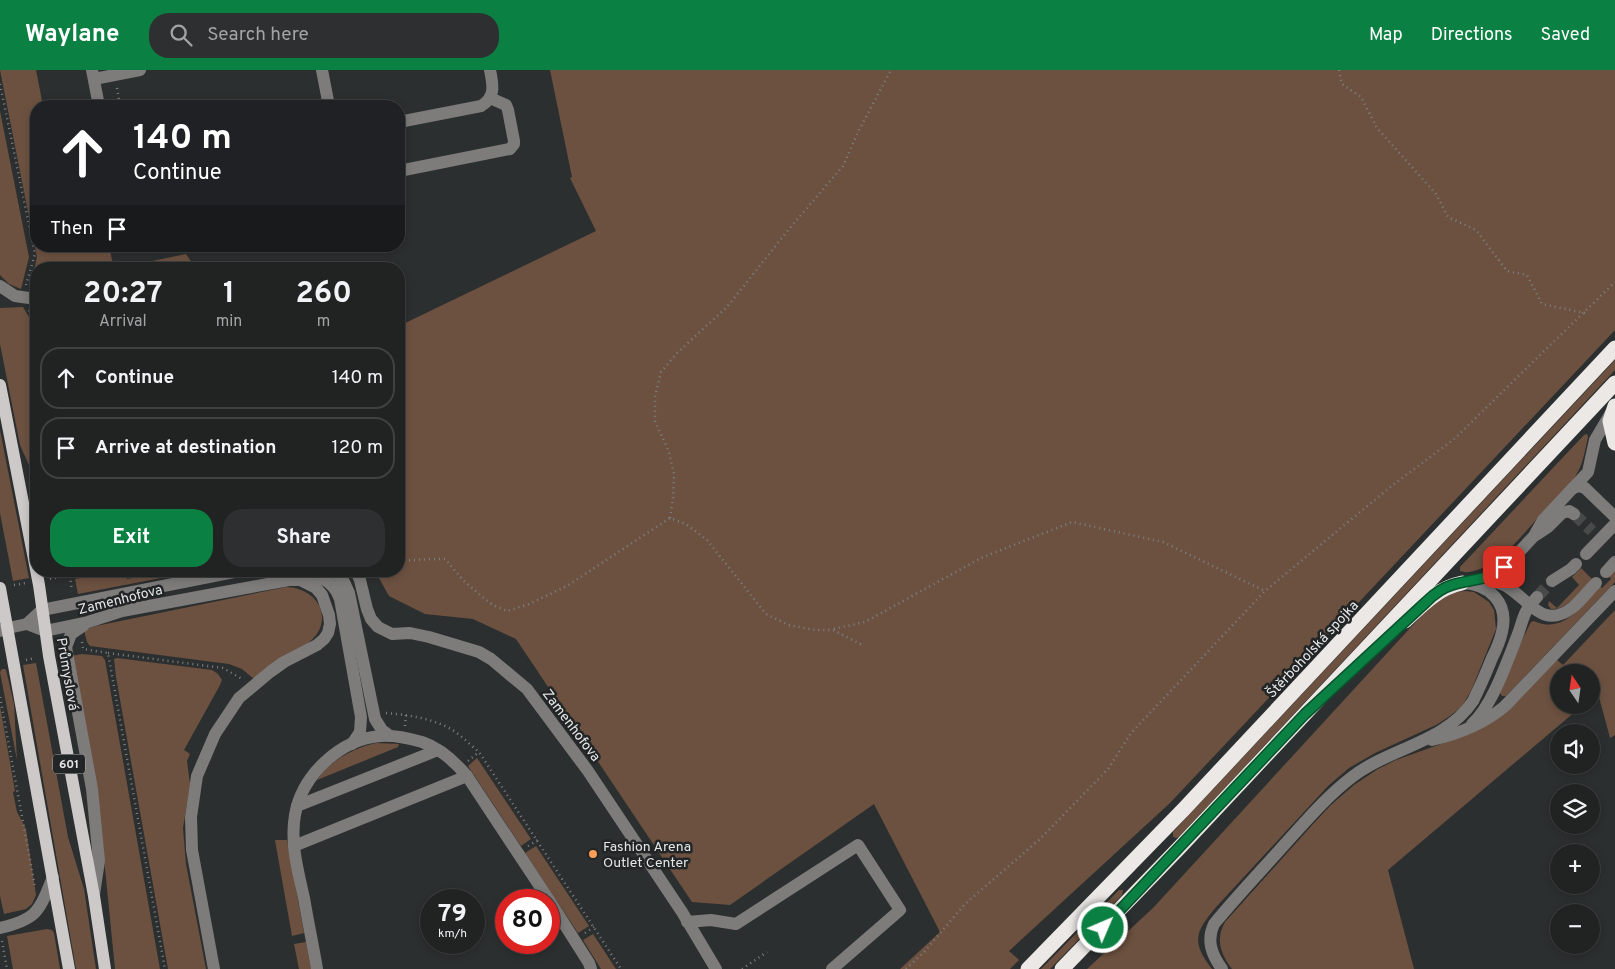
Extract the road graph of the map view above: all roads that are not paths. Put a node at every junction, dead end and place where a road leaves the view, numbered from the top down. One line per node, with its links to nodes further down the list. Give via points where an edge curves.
1 (140, 70): 4 (street)
2 (322, 70): 7 (street)
3 (490, 70): 5 (street, via 493,85)
4 (93, 75): 6 (street)
5 (490, 98): 8 (street, via 474,108); 9 (street, via 506,105 508,110 514,141 510,149)
6 (98, 100)
7 (328, 100)
8 (405, 121)
9 (405, 170)
10 (0, 286): 11 (street, via 15,296)
11 (30, 299)
12 (1615, 348): 72 (highway, Štěrboholská spojka, via 1184,809)
13 (1615, 383): 50 (highway)
14 (0, 386): 22 (main road, Průmyslová / 601)
15 (1614, 407): 16 (highway, via 1610,421); 17 (street, via 1595,440 1588,472)
16 (1615, 443)
17 (1573, 488): 19 (street, via 1585,488); 21 (street, via 1543,520)
18 (1574, 514): 21 (street, via 1564,512)
19 (1615, 517)
20 (1615, 524): 24 (street, via 1599,533)
21 (1534, 536): 23 (street)
22 (30, 540)
23 (1521, 550)
24 (1586, 554)
25 (1615, 562): 28 (street)
26 (1576, 564): 37 (street)
27 (1504, 567): 36 (street)
28 (1606, 572)
29 (37, 577): 45 (main road, Průmyslová / 601)
30 (206, 577): 45 (street, Zamenhofova)
31 (228, 577): 43 (street, via 225,585)
32 (287, 577): 40 (street, Zamenhofova)
33 (318, 577): 54 (street, Zamenhofova, via 328,581 338,593 342,606 361,717 360,732)
34 (339, 577): 52 (street, via 349,593 375,719)
35 (359, 577): 63 (street, Zamenhofova, via 367,609 378,627 392,634 410,633 435,638 479,652 527,689 588,771)
36 (1480, 579): 38 (street); 44 (street, via 1499,583)
37 (1552, 581)
38 (1462, 583): 50 (highway, via 1433,595); 53 (street, via 1478,584 1492,593 1502,611 1502,634 1468,709 1453,723)
39 (1596, 583): 44 (street, via 1573,607 1559,615 1540,614)
40 (260, 584): 43 (street, Zamenhofova); 67 (street, Zamenhofova, via 300,580 316,588 326,604 330,624 328,633 317,645 284,662 239,698 215,734 197,776 191,817 192,850)
41 (0, 588): 48 (main road, 601)
42 (1615, 591): 51 (street, via 1505,706)
43 (212, 594): 46 (street, Zamenhofova, via 122,611)
44 (1533, 601): 51 (street, via 1524,613 1491,698 1478,719)
45 (42, 610): 47 (street); 49 (main road, Průmyslová / 601)
46 (88, 622): 49 (street, Zamenhofova); 61 (street, via 71,634 66,647 92,789 99,861)
47 (27, 624): 48 (street); 49 (street)
48 (4, 629): 59 (main road, 601)
49 (45, 631): 61 (main road, Průmyslová / 601)
50 (1305, 714): 73 (highway)
51 (1462, 730): 53 (street)
52 (390, 736): 54 (street, via 376,736); 55 (street, via 422,742)
53 (1422, 742): 74 (street, via 1352,776 1321,805 1226,910 1214,924 1210,936 1211,949)
54 (352, 744): 57 (street, via 322,764 307,783)
55 (438, 750): 56 (street); 57 (street)
56 (467, 776): 58 (street); 60 (street)
57 (297, 806): 58 (street)
58 (294, 846): 68 (street)
59 (53, 877): 64 (street, via 42,904 33,916); 65 (main road, 601)
60 (542, 889)
61 (94, 896): 66 (main road, Průmyslová / 601)
62 (560, 917): 69 (street)
63 (688, 922): 70 (street, Zamenhofova); 71 (street, via 711,920 736,924 858,846 900,910)
64 (0, 928)
65 (68, 969)
66 (105, 969)
67 (214, 969)
68 (317, 969)
69 (591, 969)
70 (716, 969)
71 (832, 969)
72 (1028, 969)
73 (1062, 969)
74 (1222, 969)

